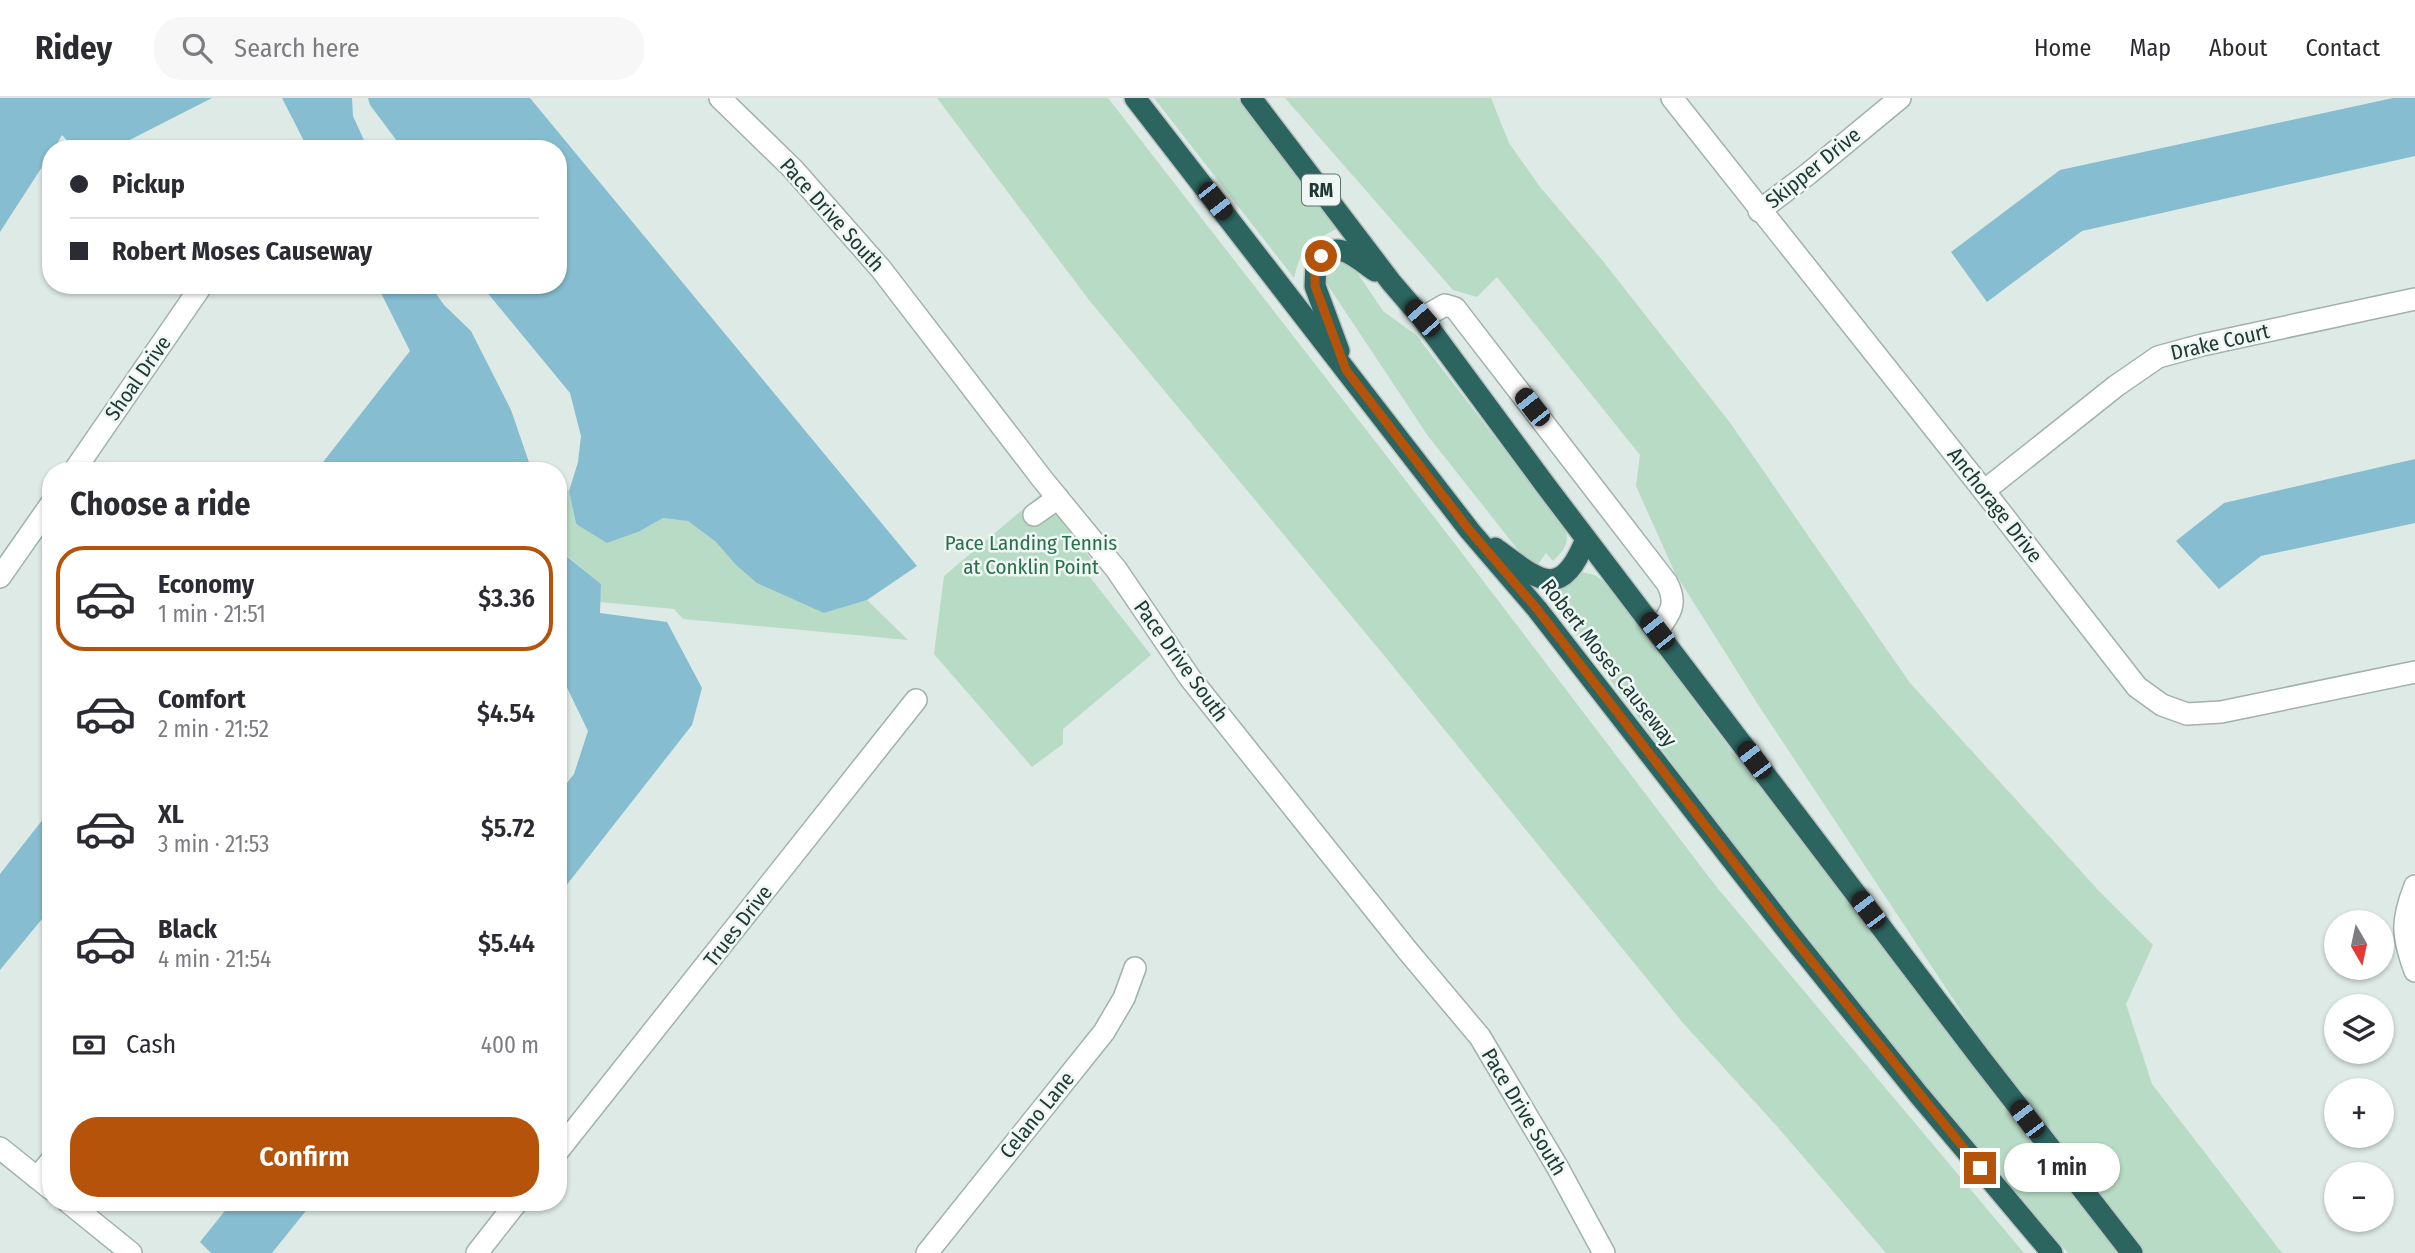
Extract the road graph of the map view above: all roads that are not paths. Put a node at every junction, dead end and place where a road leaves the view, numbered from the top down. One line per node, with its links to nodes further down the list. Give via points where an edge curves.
1 (720, 98): 14 (street, Pace Drive South, via 793,169 881,269)
2 (1135, 98): 11 (highway, Robert Moses Causeway)
3 (1251, 98): 7 (highway, RM)
4 (1671, 98): 6 (street, Anchorage Drive)
5 (1900, 98): 6 (street, Skipper Drive)
6 (1759, 211): 13 (street, Anchorage Drive)
7 (1391, 282): 10 (highway, RM); 11 (highway, via 1341,250 1326,252 1316,262 1315,286)
8 (196, 294): 12 (street, Shoal Drive)
9 (2415, 299): 13 (street, Drake Court, via 2158,357)
10 (1422, 318): 18 (highway, RM); 20 (street, via 1445,305 1455,308 1667,583 1673,594 1671,613)
11 (1346, 370): 17 (highway, Robert Moses Causeway)
12 (80, 462)
13 (1984, 491): 21 (street, Anchorage Drive, via 2137,687 2162,705 2187,714 2221,712)
14 (1058, 498): 15 (street); 34 (street, Pace Drive South, via 1116,569 1190,678 1480,1037)
15 (1034, 515)
16 (42, 516): 19 (street)
17 (1470, 531): 18 (highway, via 1544,580 1567,572); 35 (highway, Robert Moses Causeway, via 1537,609 1792,937)
18 (1586, 539): 20 (highway, RM)
19 (0, 577)
20 (1657, 631): 36 (highway, RM)
21 (2415, 672)
22 (916, 700): 26 (street, Trues Drive)
23 (2415, 886): 25 (street, via 2405,911 2405,944)
24 (1135, 968): 33 (street, Celano Lane, via 1104,1032)
25 (2415, 971)
26 (567, 1140)
27 (0, 1148): 28 (street)
28 (42, 1174)
29 (79, 1211): 31 (street)
30 (510, 1211): 32 (street)
31 (131, 1253)
32 (477, 1253)
33 (927, 1253)
34 (1604, 1253)
35 (2052, 1253)
36 (2132, 1253)

